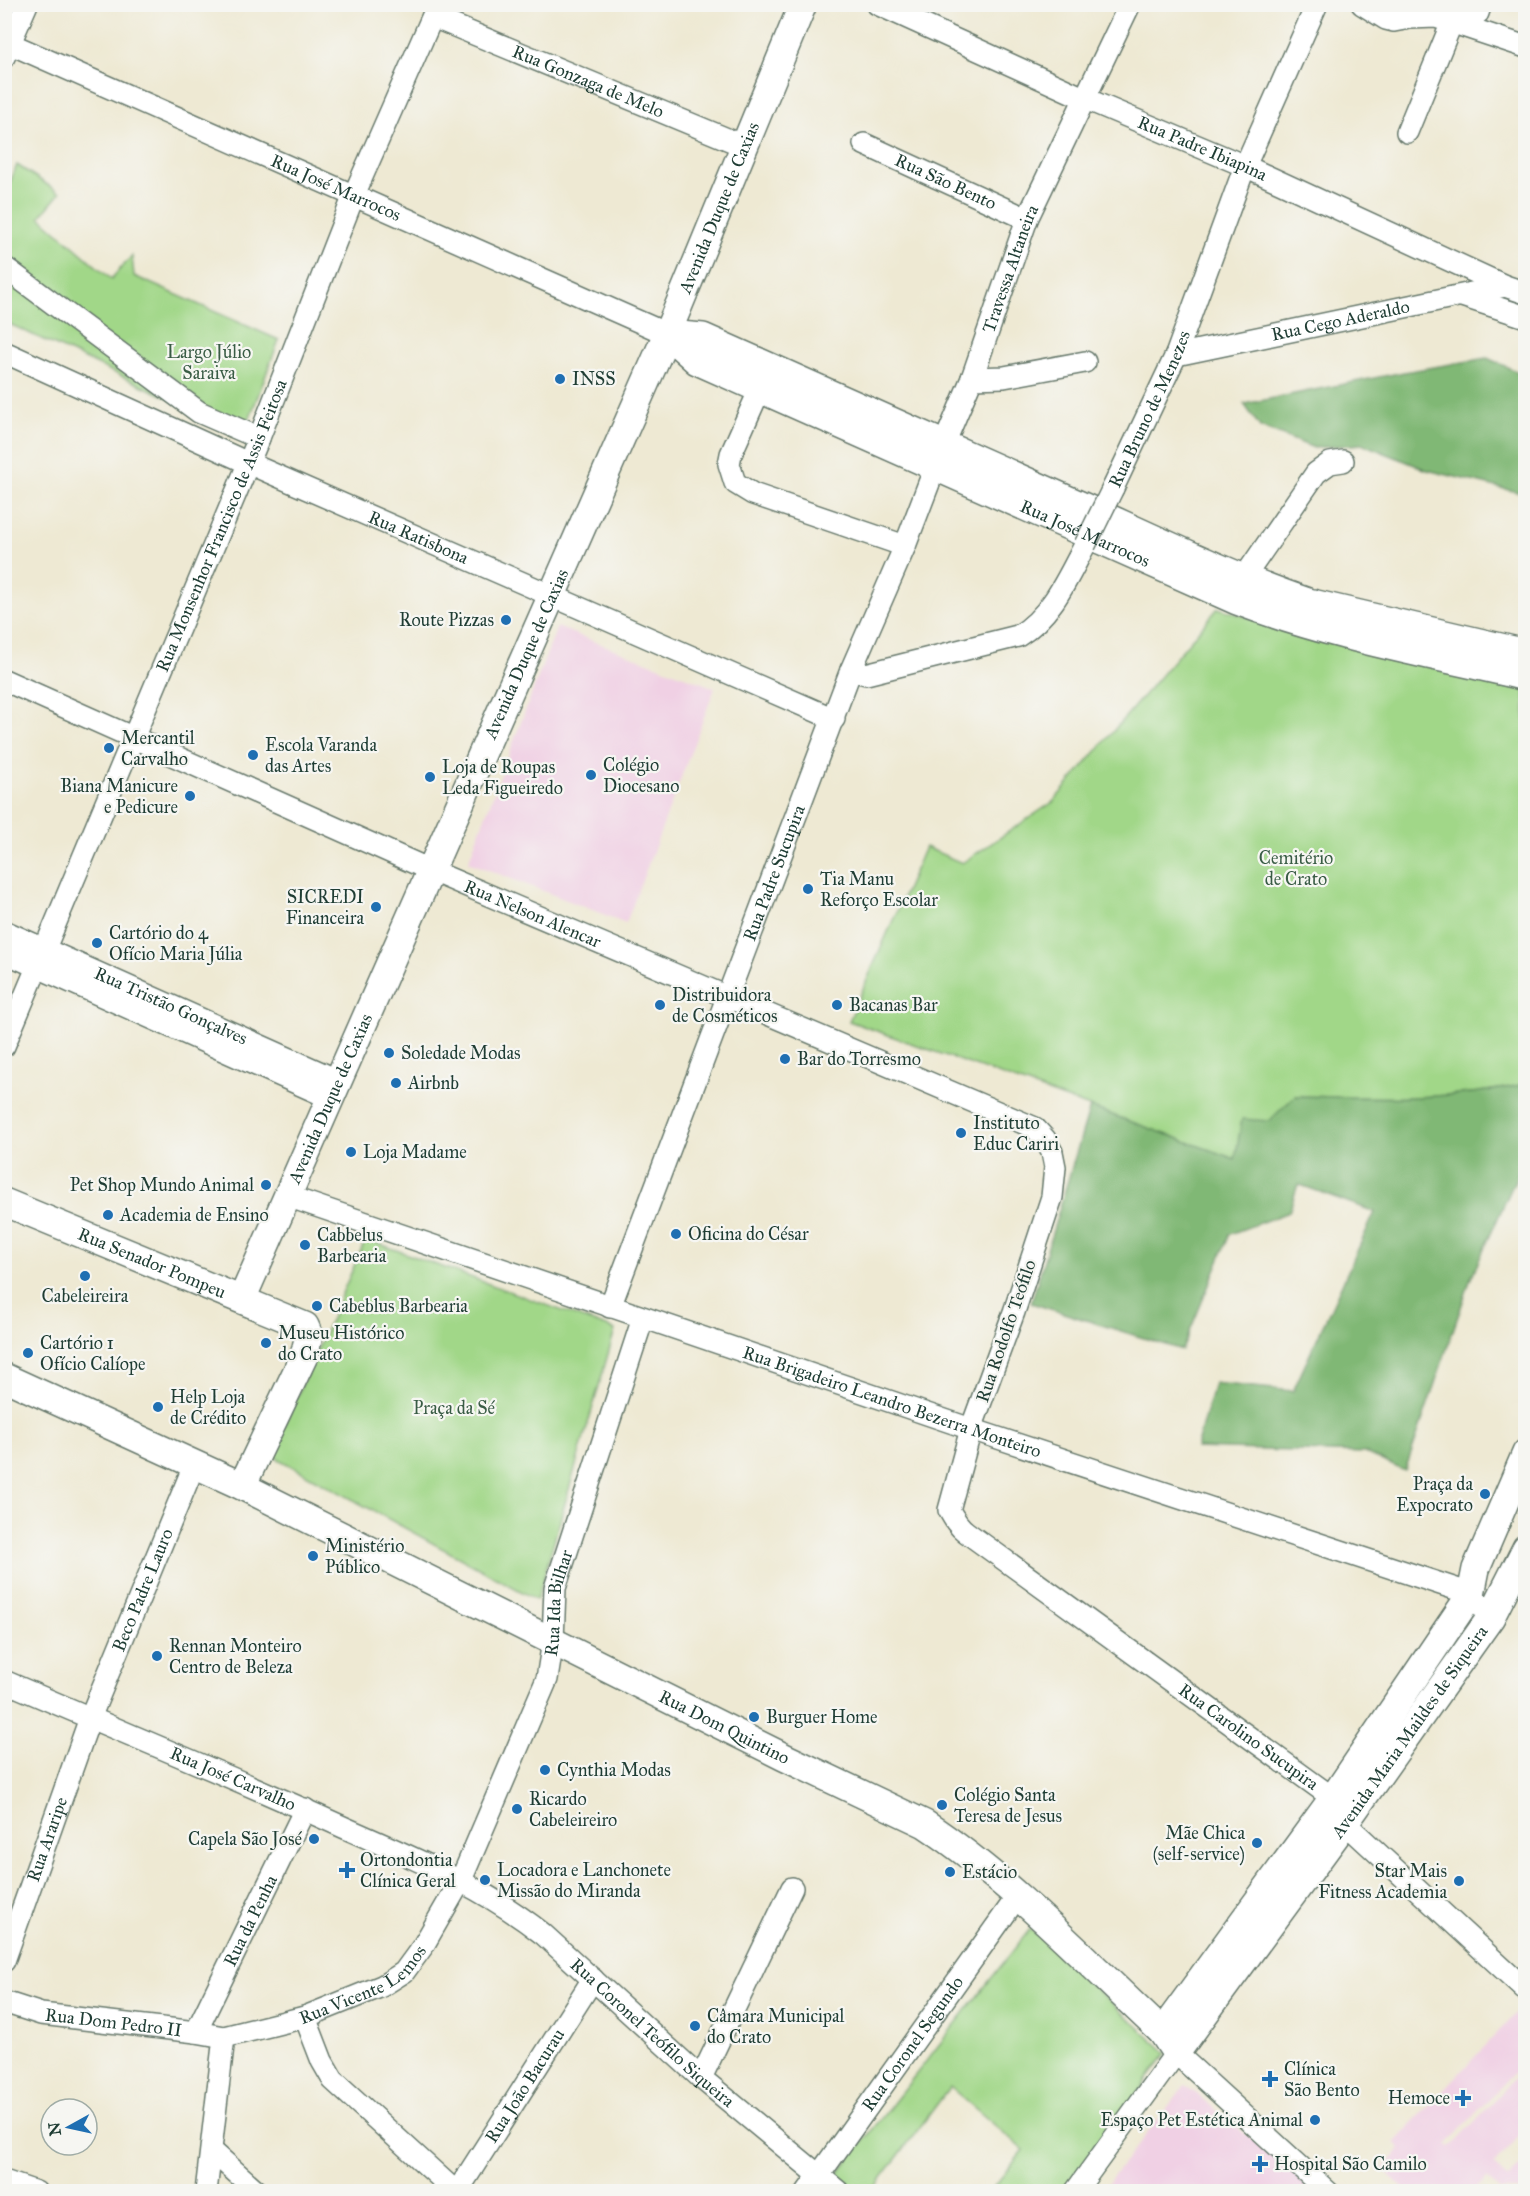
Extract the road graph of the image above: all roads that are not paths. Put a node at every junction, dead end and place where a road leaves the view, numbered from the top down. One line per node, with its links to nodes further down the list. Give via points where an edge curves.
1 (27, 4): 10 (street)
2 (803, 4): 15 (main road, Avenida Duque de Caxias)
3 (877, 4): 12 (street, Rua Padre Ibiapina)
4 (1130, 4): 12 (street, Travessa Altaneira)
5 (1317, 4): 16 (street, Rua Bruno de Menezes)
6 (1362, 4): 9 (street, via 1394,21 1436,17)
7 (1481, 4): 9 (street, via 1478,14)
8 (436, 11): 15 (street, Rua Gonzaga de Melo); 17 (street, Rua Monsenhor Francisco de Assis Feitosa)
9 (1452, 22): 11 (street); 13 (street)
10 (7, 47): 17 (street, Rua José Marrocos)
11 (1526, 47)
12 (1086, 99): 16 (street, Rua Padre Ibiapina); 18 (street, Travessa Altaneira)
13 (1407, 132)
14 (864, 144): 18 (street, Rua São Bento)
15 (744, 146): 23 (main road, Avenida Duque de Caxias)
16 (1245, 166): 20 (street, Rua Padre Ibiapina); 25 (street, Rua Bruno de Menezes)
17 (354, 195): 23 (street, Rua José Marrocos); 29 (street, Rua Monsenhor Francisco de Assis Feitosa)
18 (1027, 219): 27 (street, Travessa Altaneira)
19 (4, 267): 29 (street, via 199,412)
20 (1516, 290): 21 (street, Rua Cego Aderaldo)
21 (1462, 296): 22 (street); 25 (street, Rua Cego Aderaldo)
22 (1526, 318)
23 (667, 334): 28 (main road, Rua José Marrocos, via 698,361); 30 (main road, Rua José Marrocos, via 703,337); 35 (main road, Avenida Duque de Caxias)
24 (4, 352): 32 (street, Rua Ratisbona)
25 (1176, 355): 38 (street, Rua Bruno de Menezes, bridge, via 1085,545 1046,613 1030,629 1018,636 866,674)
26 (1085, 362): 27 (street, via 1004,377)
27 (972, 378): 30 (street, Travessa Altaneira)
28 (760, 389): 30 (main road, Rua José Marrocos); 33 (street, via 731,454 729,464 735,483 753,494)
29 (259, 438): 32 (street, Rua Monsenhor Francisco de Assis Feitosa)
30 (939, 456): 33 (street, Rua Padre Sucupira); 34 (main road, Rua José Marrocos); 36 (main road, Rua José Marrocos, via 1237,601 1277,616)
31 (1343, 461): 34 (street, via 1330,463 1316,473)
32 (248, 463): 35 (street, Rua Ratisbona); 42 (street, Rua Monsenhor Francisco de Assis Feitosa)
33 (905, 546): 38 (street, Rua Padre Sucupira)
34 (1243, 579): 36 (main road, Rua José Marrocos)
35 (550, 596): 41 (street, Rua Ratisbona); 43 (main road, Avenida Duque de Caxias)
36 (1366, 628): 37 (main road, Rua José Marrocos); 39 (main road, Rua José Marrocos)
37 (1526, 653)
38 (851, 670): 41 (street, Rua Padre Sucupira)
39 (1526, 677)
40 (4, 680): 42 (street, Rua Nelson Alencar)
41 (834, 719): 47 (street, Rua Padre Sucupira)
42 (133, 737): 43 (street, Rua Nelson Alencar); 46 (street, Rua Monsenhor Francisco de Assis Feitosa)
43 (429, 870): 47 (street, Rua Nelson Alencar); 49 (main road, Avenida Duque de Caxias)
44 (4, 931): 46 (street, Rua Tristão Gonçalves)
45 (4, 952): 46 (street, Rua Tristão Gonçalves)
46 (41, 959): 48 (street, Rua Monsenhor Francisco de Assis Feitosa); 49 (street, Rua Tristão Gonçalves)
47 (727, 998): 50 (street, Rua Nelson Alencar, via 1027,1124 1045,1139); 54 (street, Rua Padre Sucupira)
48 (4, 1046)
49 (334, 1089): 51 (main road, Avenida Duque de Caxias)
50 (1052, 1152): 57 (street, Rua Rodolfo Teófilo, via 1052,1197)
51 (287, 1196): 53 (main road, Avenida Duque de Caxias); 54 (street, Rua Brigadeiro Leandro Bezerra Monteiro)
52 (4, 1202): 53 (main road, Rua Senador Pompeu)
53 (242, 1299): 60 (main road, Rua Senador Pompeu, via 301,1323 309,1332 308,1348)
54 (610, 1307): 55 (street, Rua Brigadeiro Leandro Bezerra Monteiro)
55 (643, 1318): 57 (street, Rua Brigadeiro Leandro Bezerra Monteiro); 65 (street, Rua Ida Bilhar, via 555,1588)
56 (4, 1377): 59 (main road, Rua Dom Quintino)
57 (971, 1429): 61 (street, Rua Rodolfo Teófilo); 63 (street, Rua Brigadeiro Leandro Bezerra Monteiro)
58 (1526, 1453): 63 (main road, Avenida Maria Maildes de Siqueira, via 1476,1569)
59 (195, 1463): 60 (main road, Rua Dom Quintino); 67 (street, Beco Padre Lauro)
60 (242, 1486): 65 (main road, Rua Dom Quintino)
61 (949, 1510): 68 (street, Rua Carolino Sucupira, via 966,1533)
62 (1522, 1564): 64 (main road, Avenida Maria Maildes de Siqueira)
63 (1470, 1594): 64 (street, Rua Brigadeiro Leandro Bezerra Monteiro); 68 (main road, Avenida Maria Maildes de Siqueira)
64 (1491, 1617): 70 (main road, Avenida Maria Maildes de Siqueira)
65 (553, 1641): 71 (street, Rua Ida Bilhar, via 547,1678); 73 (main road, Rua Dom Quintino, via 925,1824)
66 (4, 1681): 67 (street, Rua José Carvalho)
67 (90, 1718): 69 (street, Rua José Carvalho); 74 (street, Rua Araripe)
68 (1333, 1798): 70 (street, Rua Carolino Sucupira); 81 (main road, Avenida Maria Maildes de Siqueira)
69 (306, 1809): 71 (street, Rua José Carvalho); 79 (street, Rua da Penha)
70 (1345, 1823): 76 (street, Rua Carolino Sucupira); 81 (main road, Avenida Maria Maildes de Siqueira)
71 (461, 1880): 75 (street, Rua Coronel Teófilo Siqueira, via 516,1913); 78 (street, Rua Vicente Lemos, via 404,1972 382,1986)
72 (792, 1888): 82 (street)
73 (1017, 1897): 81 (main road, Rua Dom Quintino); 84 (street, Rua Coronel Segundo)
74 (4, 1961)
75 (593, 1979): 82 (street, Rua Coronel Teófilo Siqueira); 89 (street, Rua João Bacurau)
76 (1526, 1990)
77 (4, 2002): 79 (street, Rua Dom Pedro II, via 40,2014)
78 (305, 2017): 80 (street, Rua Vicente Lemos); 89 (street, via 333,2080)
79 (196, 2032): 80 (street, Rua Dom Pedro II)
80 (224, 2037): 83 (street)
81 (1169, 2042): 92 (street); 93 (street)
82 (701, 2078): 84 (street, Rua Coronel Teófilo Siqueira)
83 (212, 2151): 87 (street); 88 (street)
84 (819, 2174): 90 (street, Rua Coronel Segundo); 91 (street, Rua Coronel Teófilo Siqueira)
85 (4, 2181): 86 (street)
86 (36, 2192)
87 (206, 2192)
88 (258, 2192)
89 (457, 2192)
90 (807, 2192)
91 (839, 2192)
92 (1075, 2192)
93 (1328, 2192)

